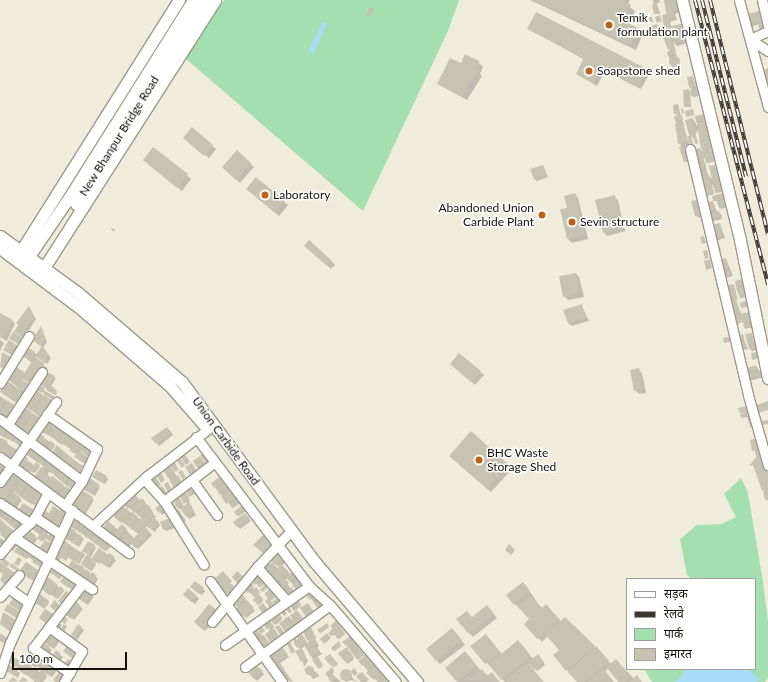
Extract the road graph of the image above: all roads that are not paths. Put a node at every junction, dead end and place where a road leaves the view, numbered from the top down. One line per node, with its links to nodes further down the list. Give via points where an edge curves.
1 (179, 0): 16 (street)
2 (193, 0): 16 (street, New Bhanpur Bridge Road)
3 (205, 0): 17 (street, New Bhanpur Bridge Road)
4 (215, 0): 17 (street)
5 (682, 0): 20 (street, via 740,240)
6 (739, 0): 10 (street)
7 (762, 0): 8 (street)
8 (768, 25)
9 (768, 31): 10 (street)
10 (750, 39): 11 (street); 12 (street)
11 (768, 51)
12 (768, 107)
13 (690, 148): 30 (street, via 748,395)
14 (0, 236): 16 (street, Union Carbide Road)
15 (0, 248): 16 (street, Union Carbide Road)
16 (22, 258): 17 (street, Union Carbide Road)
17 (38, 270): 25 (street, Union Carbide Road, via 169,385); 75 (street, Union Carbide Road, via 87,300 182,382 314,561)
18 (29, 336): 21 (street)
19 (42, 372): 24 (street)
20 (768, 378)
21 (0, 383)
22 (56, 402): 23 (street)
23 (47, 414): 27 (street); 34 (street, via 97,450)
24 (4, 421): 27 (street)
25 (207, 430): 26 (street); 44 (street, Union Carbide Road)
26 (196, 437): 29 (street); 32 (street)
27 (29, 440): 31 (street); 34 (street)
28 (0, 456): 31 (street)
29 (215, 462): 33 (street); 46 (street)
30 (768, 465)
31 (11, 466): 35 (street); 36 (street)
32 (144, 479): 37 (street); 42 (street)
33 (192, 480): 37 (street); 40 (street)
34 (82, 481): 39 (street)
35 (0, 482)
36 (48, 493): 39 (street); 41 (street)
37 (164, 501): 50 (street)
38 (0, 503): 41 (street)
39 (68, 507): 42 (street); 43 (street)
40 (217, 515)
41 (32, 520): 43 (street); 45 (street)
42 (94, 525): 47 (street)
43 (59, 533): 49 (street)
44 (287, 535): 46 (street); 74 (street, Union Carbide Road)
45 (14, 537): 48 (street); 49 (street)
46 (277, 544): 51 (street); 55 (street)
47 (129, 553)
48 (0, 554)
49 (48, 559): 54 (street); 60 (street)
50 (204, 566)
51 (257, 567): 59 (street); 61 (street)
52 (19, 575): 56 (street)
53 (210, 581): 61 (street)
54 (83, 583): 57 (street); 64 (street)
55 (310, 586): 59 (street); 62 (street)
56 (8, 588): 58 (street); 60 (street)
57 (92, 589)
58 (0, 597)
59 (286, 600): 65 (street)
60 (28, 602): 69 (street)
61 (226, 604): 63 (street); 65 (street)
62 (330, 605): 67 (street); 73 (street)
63 (212, 622)
64 (49, 627): 70 (street, via 82,651); 70 (street, via 33,648)
65 (246, 630): 66 (street); 67 (street)
66 (225, 645)
67 (262, 653): 68 (street); 72 (street)
68 (245, 667)
69 (0, 673)
70 (70, 673): 71 (street)
71 (64, 682)
72 (282, 682)
73 (396, 682)
74 (408, 682)
75 (417, 682)

